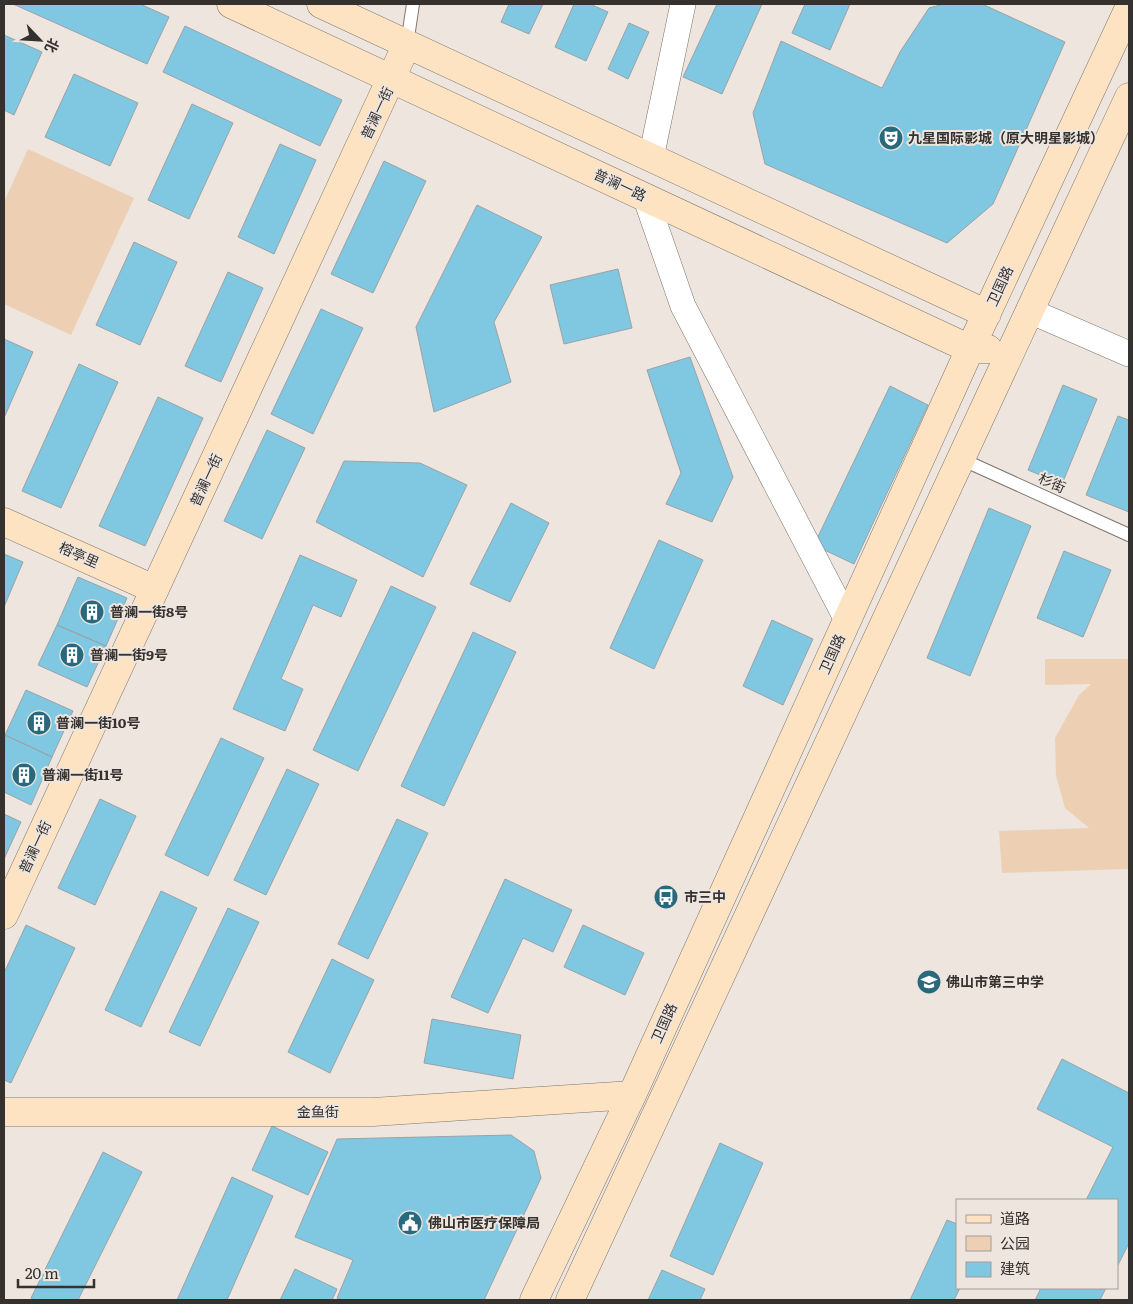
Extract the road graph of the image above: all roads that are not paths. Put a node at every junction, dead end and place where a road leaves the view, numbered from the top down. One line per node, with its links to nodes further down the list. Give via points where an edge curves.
1 (231, 4): 7 (main road, 普澜一路)
2 (321, 4): 6 (main road)
3 (413, 4): 6 (lane)
4 (683, 4): 9 (street)
5 (1129, 8): 12 (main road, 卫国路)
6 (407, 44): 7 (main road, 普澜一街); 9 (main road)
7 (393, 78): 10 (main road, 普澜一路); 19 (main road, 普澜一街)
8 (1129, 97): 11 (main road)
9 (652, 158): 12 (main road)
10 (645, 196): 13 (main road, 普澜一路); 20 (street, via 682,306)
11 (1030, 311): 14 (main road); 15 (street)
12 (987, 314): 13 (main road, 卫国路); 14 (main road)
13 (970, 349): 14 (main road, 普澜一路); 20 (main road, 卫国路)
14 (1012, 350): 16 (main road)
15 (1129, 354)
16 (961, 459): 18 (lane, 杉街); 25 (main road)
17 (4, 522): 19 (main road, 榕亭里)
18 (1129, 535)
19 (154, 589): 21 (main road, 普澜一街)
20 (847, 620): 22 (main road, 卫国路)
21 (4, 915)
22 (632, 1095): 23 (main road, 金鱼街, via 373,1112); 24 (main road, 卫国路)
23 (4, 1112)
24 (534, 1300)
25 (570, 1300)

